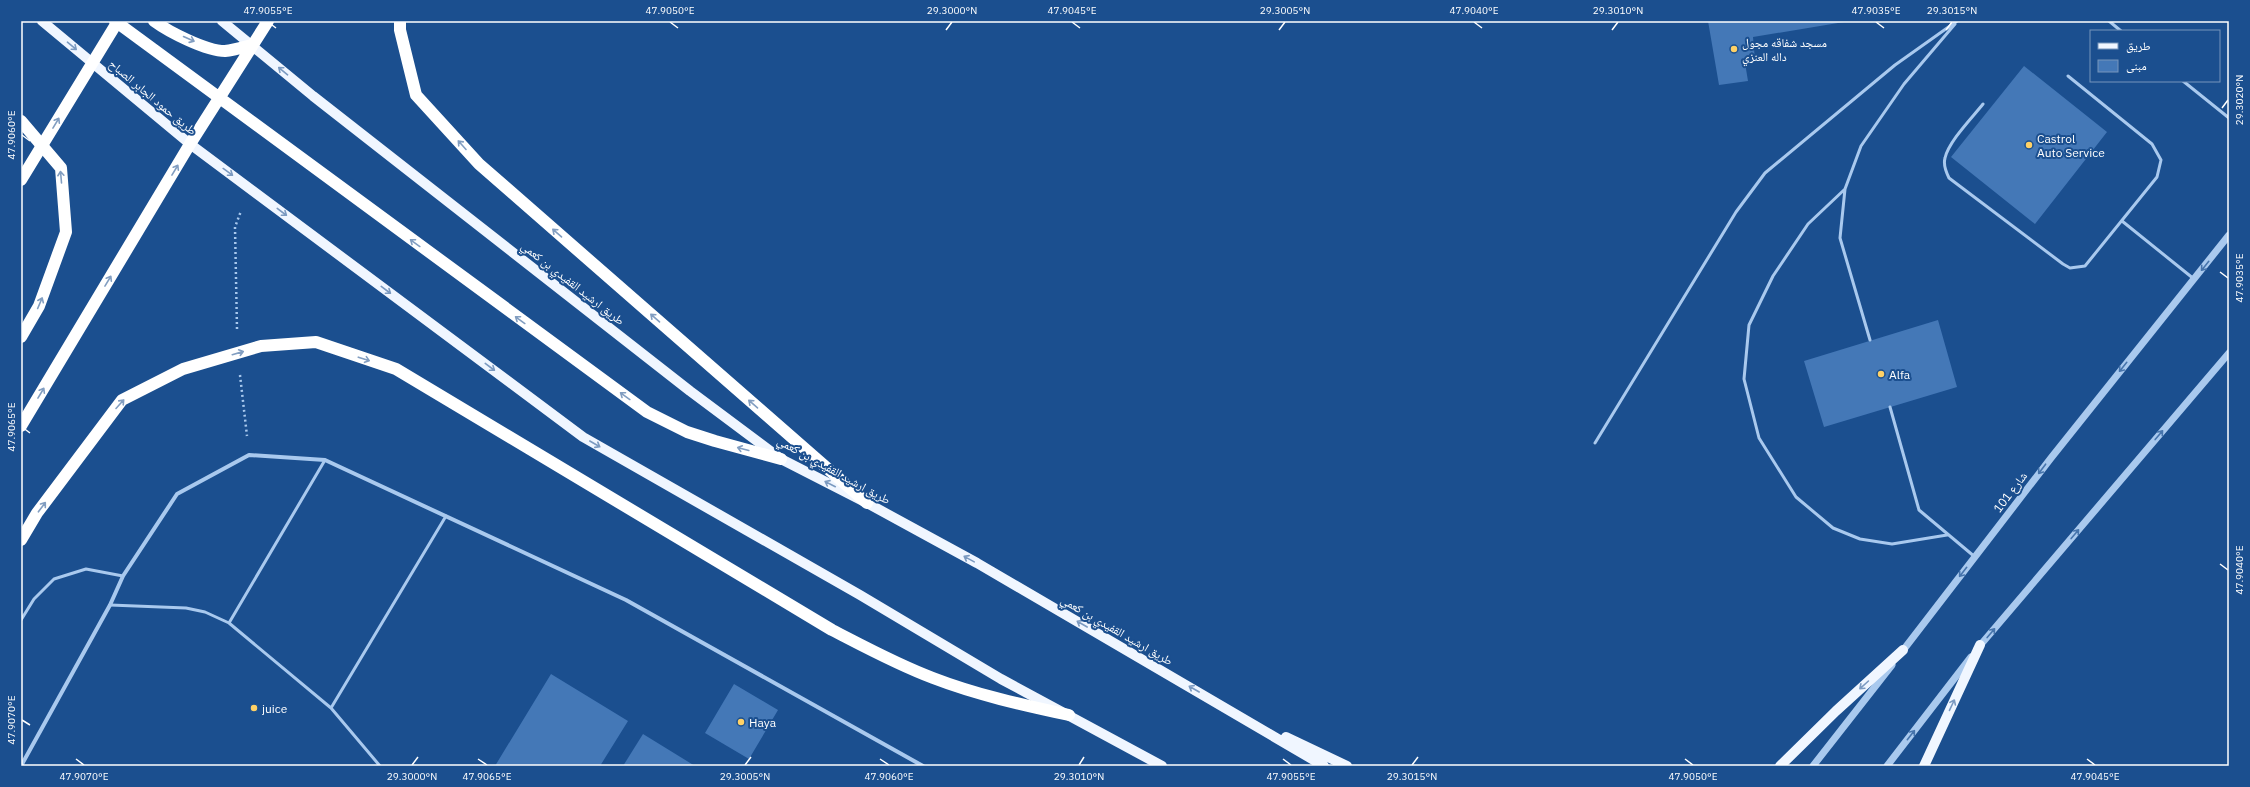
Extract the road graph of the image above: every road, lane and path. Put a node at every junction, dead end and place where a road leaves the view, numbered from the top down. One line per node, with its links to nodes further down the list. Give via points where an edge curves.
1 (42, 21): 17 (main road, طريق حمود الجابر الصباح, one-way to 17)
2 (116, 21): 13 (highway); 18 (highway, one-way to 2, bridge)
3 (154, 21): 10 (highway, one-way to 10, via 201,45 225,51)
4 (222, 21): 10 (main road)
5 (268, 21): 10 (highway)
6 (400, 21): 34 (highway, one-way to 6, via 479,164 416,95)
7 (1958, 21): 20 (lane, via 1904,84 1861,146); 30 (lane, via 1895,65 1765,173 1736,212)
8 (2109, 21): 9 (lane)
9 (2120, 30)
10 (252, 45): 13 (highway); 32 (main road, طريق ارشيد القفيدي بن كعمي, one-way to 10, via 690,391 313,96)
11 (2068, 76): 21 (lane, via 2152,144 2161,160 2157,177)
12 (2184, 82): 15 (lane)
13 (221, 98): 17 (highway); 32 (highway, one-way to 13, via 687,432 647,412 280,144)
14 (1983, 104): 21 (lane, via 1949,148 1945,158 1945,169 1957,186 2070,268 2085,266)
15 (2229, 118)
16 (21, 122): 24 (highway, one-way to 16, via 39,306 66,232 61,168)
17 (190, 144): 19 (main road, طريق حمود الجابر الصباح, one-way to 19); 29 (highway, one-way to 17)
18 (21, 180)
19 (251, 188): 26 (path, via 235,228); 47 (main road, one-way to 47, via 583,437 860,595 1001,679)
20 (1845, 189): 25 (lane, via 1840,238); 36 (lane, via 1808,224 1773,276 1748,325 1744,379 1759,438 1796,497 1833,528 1860,539 1892,544)
21 (2122, 221): 23 (lane)
22 (2229, 235): 23 (street, شارع 101, one-way to 23)
23 (2194, 279): 38 (street, شارع 101, one-way to 38)
24 (21, 337)
25 (1870, 340)
26 (238, 353): 31 (path); 37 (highway, one-way to 26, via 37,513 122,400 183,369); 47 (highway, one-way to 47, via 260,346 316,342 396,369 832,630 884,657 934,678 1003,700)
27 (2229, 353): 43 (street, one-way to 27)
28 (1890, 407): 36 (lane, via 1919,510)
29 (21, 426)
30 (1595, 443)
31 (250, 455): 33 (street); 39 (street, via 177,494)
32 (781, 459): 34 (main road, طريق ارشيد القفيدي بن كعمي, one-way to 32)
33 (325, 460): 35 (street); 42 (lane)
34 (867, 503): 45 (main road, طريق ارشيد القفيدي بن كعمي, one-way to 34)
35 (446, 516): 46 (lane); 51 (street, via 626,600)
36 (1947, 535): 38 (lane)
37 (21, 540)
38 (1974, 557): 44 (street, شارع 101, one-way to 44)
39 (123, 576): 40 (street); 41 (lane, via 86,569 54,579 34,599)
40 (110, 605): 42 (lane, via 186,608 205,612); 49 (street)
41 (21, 620)
42 (229, 623): 46 (lane)
43 (1980, 645): 56 (street, one-way to 43); 57 (main road, one-way to 43)
44 (1903, 650): 54 (main road, one-way to 54); 55 (street, شارع 101)
45 (1213, 701): 52 (main road, طريق ارشيد القفيدي بن كعمي); 53 (main road)
46 (331, 708): 50 (lane)
47 (1069, 715): 48 (main road)
48 (1158, 764)
49 (21, 766)
50 (380, 766)
51 (923, 766)
52 (1324, 766)
53 (1347, 766)
54 (1780, 766)
55 (1813, 766)
56 (1887, 766)
57 (1924, 766)

